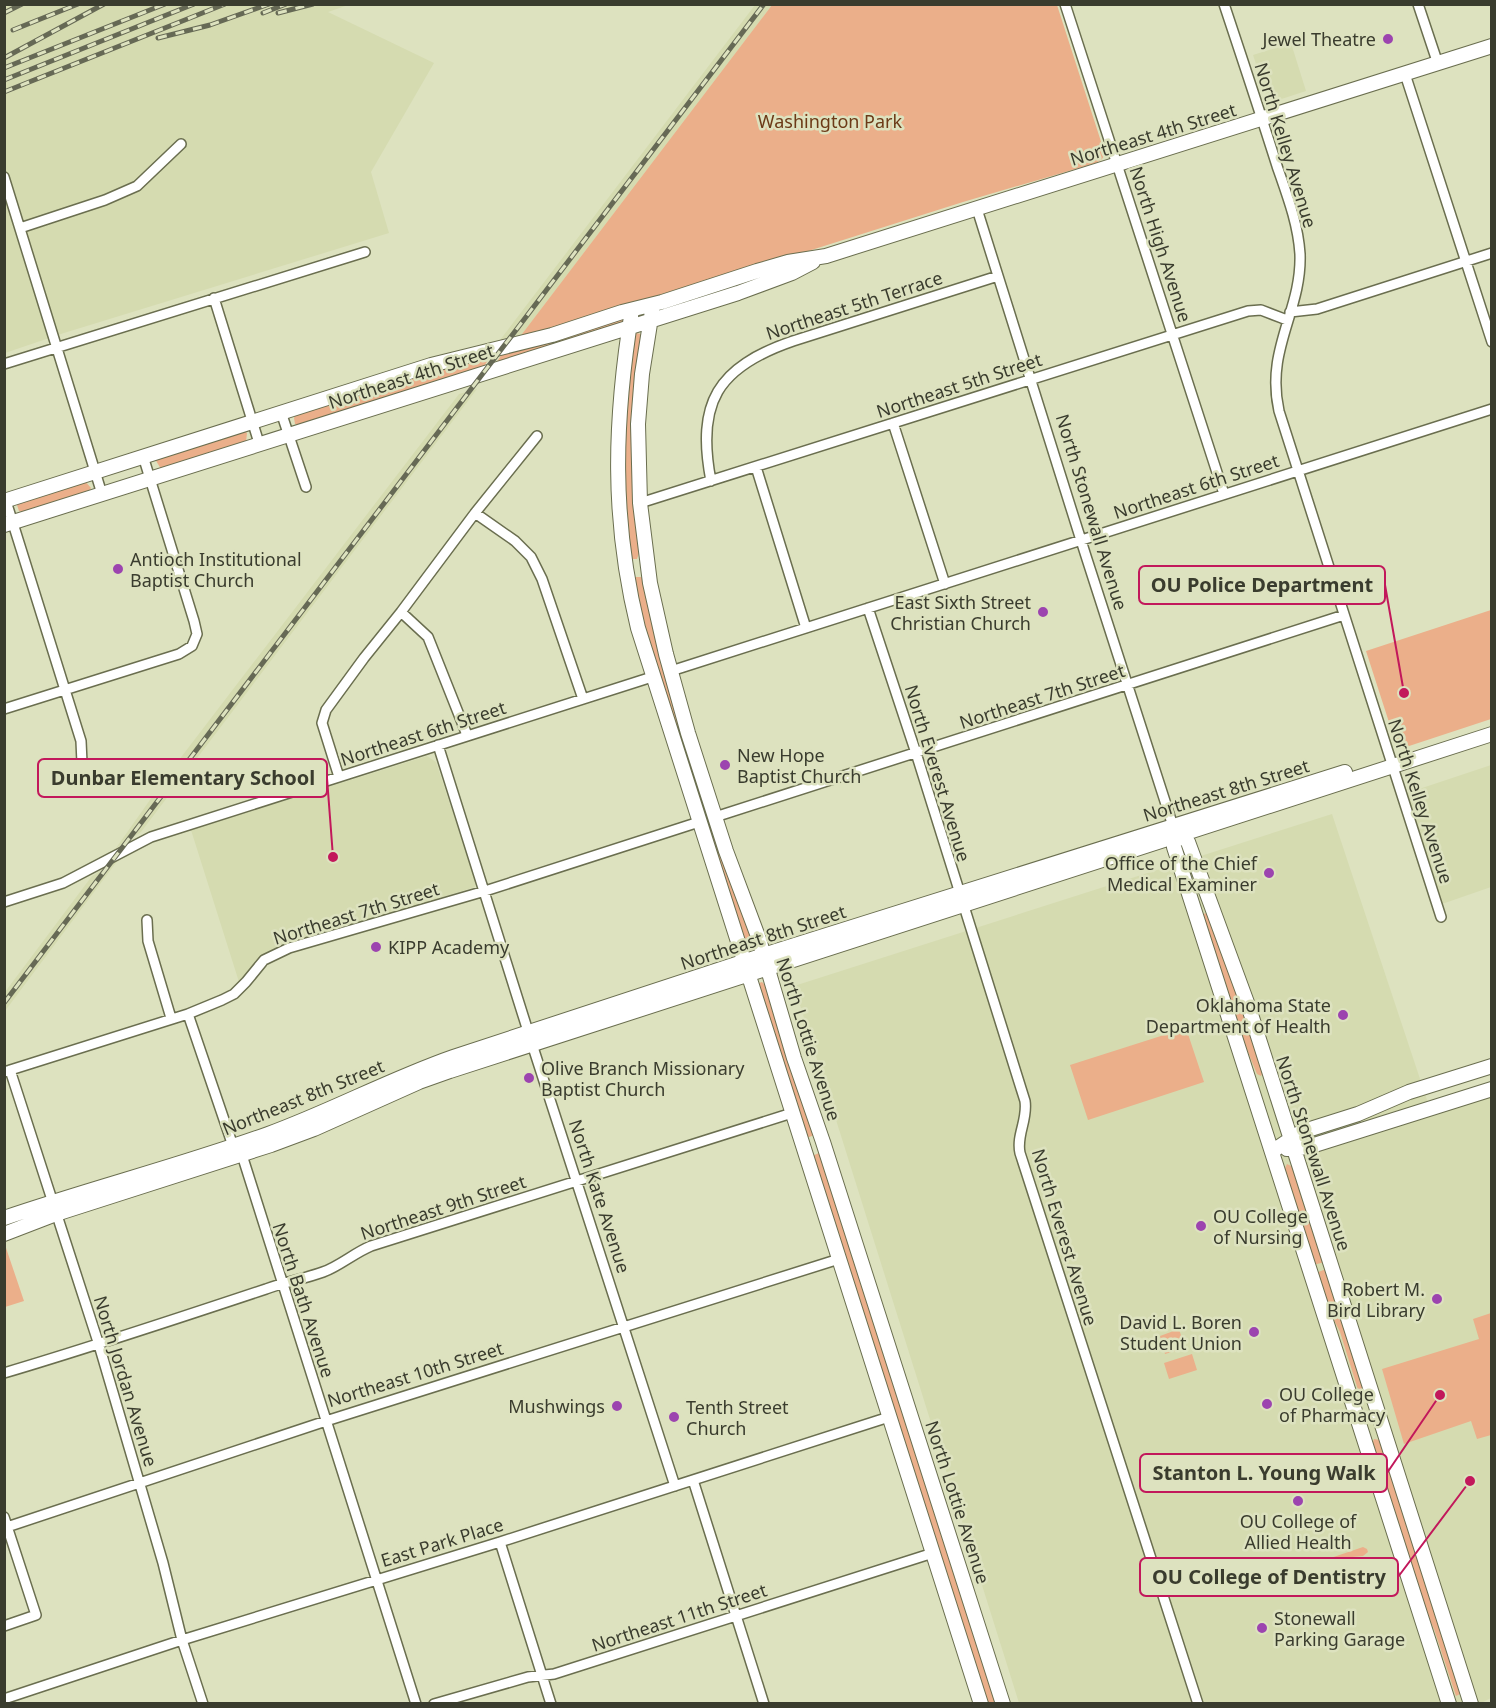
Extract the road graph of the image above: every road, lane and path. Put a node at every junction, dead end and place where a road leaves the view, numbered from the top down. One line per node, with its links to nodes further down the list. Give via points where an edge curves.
1 (1065, 4): 9 (street, North High Avenue)
2 (1224, 4): 7 (street, North Kelley Avenue)
3 (1418, 4): 5 (street)
4 (1491, 46): 5 (main road, Northeast 4th Street)
5 (1438, 64): 6 (main road, Northeast 4th Street)
6 (1405, 74): 7 (main road, Northeast 4th Street); 16 (street)
7 (1262, 119): 9 (main road, Northeast 4th Street); 21 (street, North Kelley Avenue, via 1299,242 1300,271)
8 (181, 144): 12 (street, via 137,186)
9 (1117, 164): 11 (main road, Northeast 4th Street); 24 (street, North High Avenue)
10 (4, 177): 12 (street)
11 (977, 209): 15 (main road, Northeast 4th Street); 17 (street, North Stonewall Avenue)
12 (20, 228): 27 (street)
13 (365, 252): 18 (street)
14 (1491, 253): 16 (street, Northeast 5th Street)
15 (826, 256): 19 (main road, Northeast 4th Street, via 750,272); 22 (main road, Northeast 4th Street, via 792,273)
16 (1466, 261): 21 (street, Northeast 5th Street); 26 (street)
17 (998, 276): 30 (street, North Stonewall Avenue); 43 (street, Northeast 5th Terrace, via 793,341 751,359 726,381 708,415 705,446)
18 (214, 298): 27 (street); 33 (street)
19 (653, 304): 20 (main road, Northeast 4th Street); 22 (main road, North Lottie Avenue)
20 (632, 310): 23 (main road); 32 (main road, Northeast 4th Street, via 431,365)
21 (1289, 316): 24 (street, Northeast 5th Street, via 1255,309); 40 (street, North Kelley Avenue, via 1276,362 1275,390)
22 (651, 321): 23 (main road, Northeast 4th Street); 48 (main road, North Lottie Avenue, via 638,424)
23 (629, 327): 25 (main road, Northeast 4th Street); 29 (main road)
24 (1173, 334): 30 (street, Northeast 5th Street); 46 (street, North High Avenue)
25 (593, 339): 29 (main road, via 616,347); 35 (main road, Northeast 4th Street)
26 (1491, 342)
27 (57, 347): 28 (street); 41 (street)
28 (4, 364)
29 (624, 366): 58 (main road, via 617,456 620,526 629,589)
30 (1032, 379): 34 (street, Northeast 5th Street); 51 (street, North Stonewall Avenue)
31 (1491, 409): 40 (street, Northeast 6th Street)
32 (281, 412): 33 (main road, Northeast 4th Street); 35 (street)
33 (253, 421): 37 (street); 38 (main road, Northeast 4th Street)
34 (893, 423): 39 (street, Northeast 5th Street); 52 (street)
35 (288, 434): 37 (main road, Northeast 4th Street); 44 (street)
36 (537, 436): 49 (street)
37 (260, 443): 42 (main road, Northeast 4th Street)
38 (143, 456): 41 (main road, Northeast 4th Street); 42 (street)
39 (756, 467): 43 (street, Northeast 5th Street); 56 (street)
40 (1297, 471): 46 (street, Northeast 6th Street); 55 (street, North Kelley Avenue)
41 (96, 472): 45 (street); 47 (main road, Northeast 4th Street)
42 (151, 478): 45 (main road, Northeast 4th Street); 60 (street, via 189,598 196,634 192,646 179,654)
43 (711, 481): 48 (street, Northeast 5th Street)
44 (306, 487)
45 (102, 494): 50 (main road, Northeast 4th Street)
46 (1224, 494): 51 (street, Northeast 6th Street)
47 (5, 501): 50 (street)
48 (640, 503): 57 (main road, North Lottie Avenue, via 650,583)
49 (475, 513): 54 (street); 61 (street, via 531,557)
50 (9, 523): 60 (street)
51 (1081, 539): 52 (street, Northeast 6th Street); 59 (street, North Stonewall Avenue)
52 (945, 584): 53 (street, Northeast 6th Street)
53 (868, 608): 56 (street, Northeast 6th Street); 67 (street, North Everest Avenue)
54 (401, 612): 65 (street, via 428,637); 69 (street, via 326,710 322,723)
55 (1344, 615): 59 (street, Northeast 7th Street); 68 (street, North Kelley Avenue)
56 (807, 628): 57 (street, Northeast 6th Street)
57 (670, 671): 71 (main road, North Lottie Avenue)
58 (652, 676): 61 (street, Northeast 6th Street); 72 (main road)
59 (1129, 685): 67 (street, Northeast 7th Street); 73 (street, North Stonewall Avenue)
60 (64, 690): 62 (street); 70 (street, via 81,741)
61 (583, 699): 65 (street, Northeast 6th Street)
62 (4, 709)
63 (1491, 725): 68 (main road, Northeast 8th Street)
64 (1491, 734): 68 (main road, Northeast 8th Street)
65 (467, 735): 66 (street, Northeast 6th Street)
66 (438, 745): 69 (street, Northeast 6th Street); 74 (street, North Kate Avenue)
67 (916, 753): 71 (street, Northeast 7th Street); 75 (street, North Everest Avenue)
68 (1391, 762): 73 (main road, Northeast 8th Street); 77 (street, North Kelley Avenue)
69 (339, 777): 76 (street, Northeast 6th Street, via 151,837 63,883)
70 (78, 782)
71 (715, 817): 79 (main road, North Lottie Avenue)
72 (699, 822): 74 (street, Northeast 7th Street); 80 (main road)
73 (1176, 833): 75 (main road, Northeast 8th Street); 89 (main road, North Stonewall Avenue, via 1188,842 1249,1008); 91 (main road, North Stonewall Avenue, via 1174,847)
74 (485, 891): 82 (street, Northeast 7th Street, via 289,948 264,960 234,994); 84 (street, North Kate Avenue)
75 (961, 899): 79 (main road, Northeast 8th Street); 81 (main road, Northeast 8th Street); 123 (street, North Everest Avenue, via 1025,1101 1026,1116 1018,1140 1020,1153)
76 (4, 902)
77 (1441, 917)
78 (147, 920): 83 (street, via 148,941)
79 (763, 955): 80 (main road, Northeast 8th Street); 81 (main road, North Lottie Avenue)
80 (746, 968): 81 (main road, Northeast 8th Street); 84 (main road, Northeast 8th Street); 88 (main road)
81 (766, 969): 122 (main road, North Lottie Avenue)
82 (188, 1014): 83 (street, Northeast 7th Street); 90 (street, North Bath Avenue)
83 (171, 1018): 86 (street, Northeast 7th Street)
84 (531, 1038): 90 (main road, Northeast 8th Street, via 314,1129); 92 (street, North Kate Avenue)
85 (1491, 1066): 89 (main road, via 1301,1132)
86 (7, 1071): 93 (street, North Jordan Avenue)
87 (1491, 1089): 89 (main road, via 1308,1147)
88 (792, 1113): 92 (street, Northeast 9th Street); 96 (main road)
89 (1292, 1144): 91 (main road); 125 (main road, North Stonewall Avenue)
90 (237, 1151): 93 (main road, Northeast 8th Street); 97 (street, North Bath Avenue)
91 (1273, 1151): 124 (main road, North Stonewall Avenue)
92 (578, 1182): 97 (street, Northeast 9th Street, via 370,1246 324,1272); 98 (street, North Kate Avenue)
93 (54, 1208): 94 (main road); 95 (main road); 99 (street, North Jordan Avenue)
94 (4, 1218)
95 (4, 1233)
96 (839, 1259): 98 (street, Northeast 10th Street); 101 (main road)
97 (281, 1283): 99 (street, Northeast 9th Street); 102 (street, North Bath Avenue)
98 (625, 1327): 102 (street, Northeast 10th Street); 105 (street, North Kate Avenue)
99 (99, 1345): 100 (street, Northeast 9th Street); 104 (street, North Jordan Avenue)
100 (4, 1373)
101 (889, 1417): 103 (street, East Park Place); 109 (main road)
102 (326, 1421): 104 (street, Northeast 10th Street); 110 (street, North Bath Avenue)
103 (693, 1480): 105 (street, East Park Place); 111 (street)
104 (140, 1484): 107 (street, Northeast 10th Street); 113 (street, North Jordan Avenue)
105 (675, 1486): 108 (street, East Park Place)
106 (4, 1517): 107 (street)
107 (6, 1527): 112 (street, via 36,1615)
108 (500, 1542): 110 (street, East Park Place); 114 (street)
109 (933, 1553): 111 (street, Northeast 11th Street); 121 (main road)
110 (375, 1579): 113 (street, East Park Place); 117 (street, North Bath Avenue)
111 (737, 1616): 114 (street, Northeast 11th Street); 120 (street)
112 (4, 1626)
113 (182, 1640): 115 (street, East Park Place); 116 (street, North Jordan Avenue)
114 (542, 1676): 118 (street, Northeast 11th Street); 119 (street)
115 (4, 1699)
116 (203, 1704)
117 (416, 1704)
118 (434, 1704)
119 (551, 1704)
120 (764, 1704)
121 (981, 1704)
122 (1003, 1704)
123 (1198, 1704)
124 (1449, 1704)
125 (1471, 1704)

